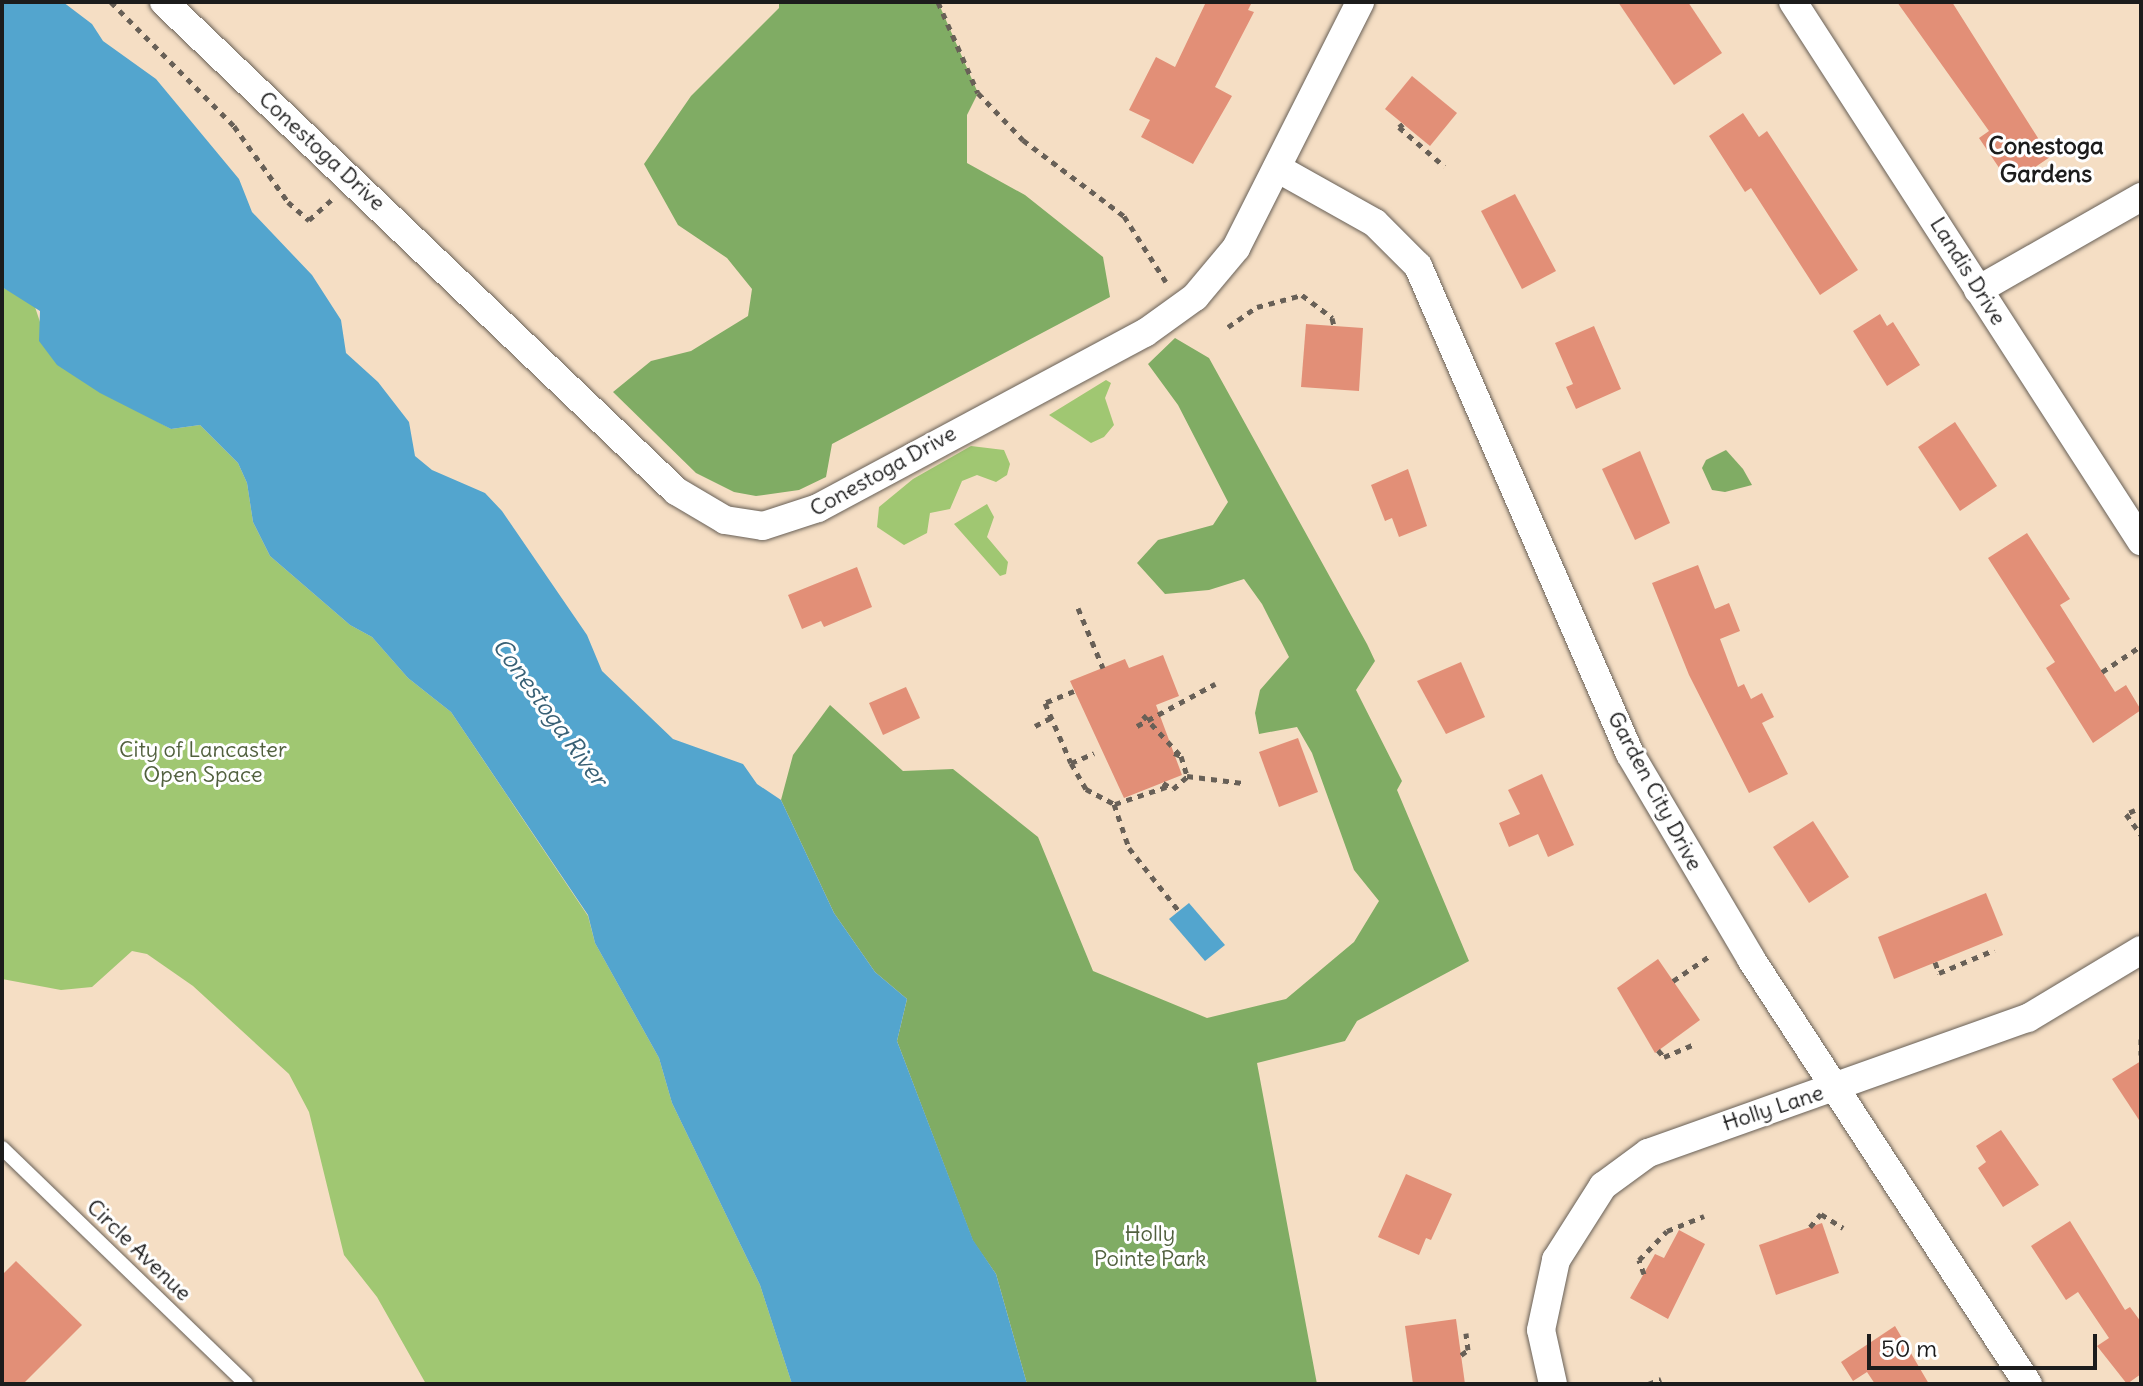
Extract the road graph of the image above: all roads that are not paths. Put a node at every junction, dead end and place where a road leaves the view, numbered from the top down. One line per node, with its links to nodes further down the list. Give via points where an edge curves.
1 (164, 2): 4 (street, Conestoga Drive, via 676,491 725,520 763,526 818,508 1177,311 1214,278 1236,248)
2 (1360, 2): 4 (street, Conestoga Drive)
3 (1793, 2): 6 (street, Landis Drive)
4 (1277, 168): 9 (street, Garden City Drive, via 1375,223 1418,266 1630,754 1691,862)
5 (2141, 197): 6 (street)
6 (1978, 290): 7 (street, Landis Drive)
7 (2141, 541)
8 (2141, 950): 9 (street, Holly Lane, via 2028,1018)
9 (1835, 1088): 12 (street, Holly Lane, via 1673,1141 1603,1186 1556,1260 1549,1283 1541,1330); 13 (street, Garden City Drive)
10 (2, 1148): 11 (lane, Circle Avenue)
11 (246, 1384)
12 (1553, 1384)
13 (2028, 1384)

